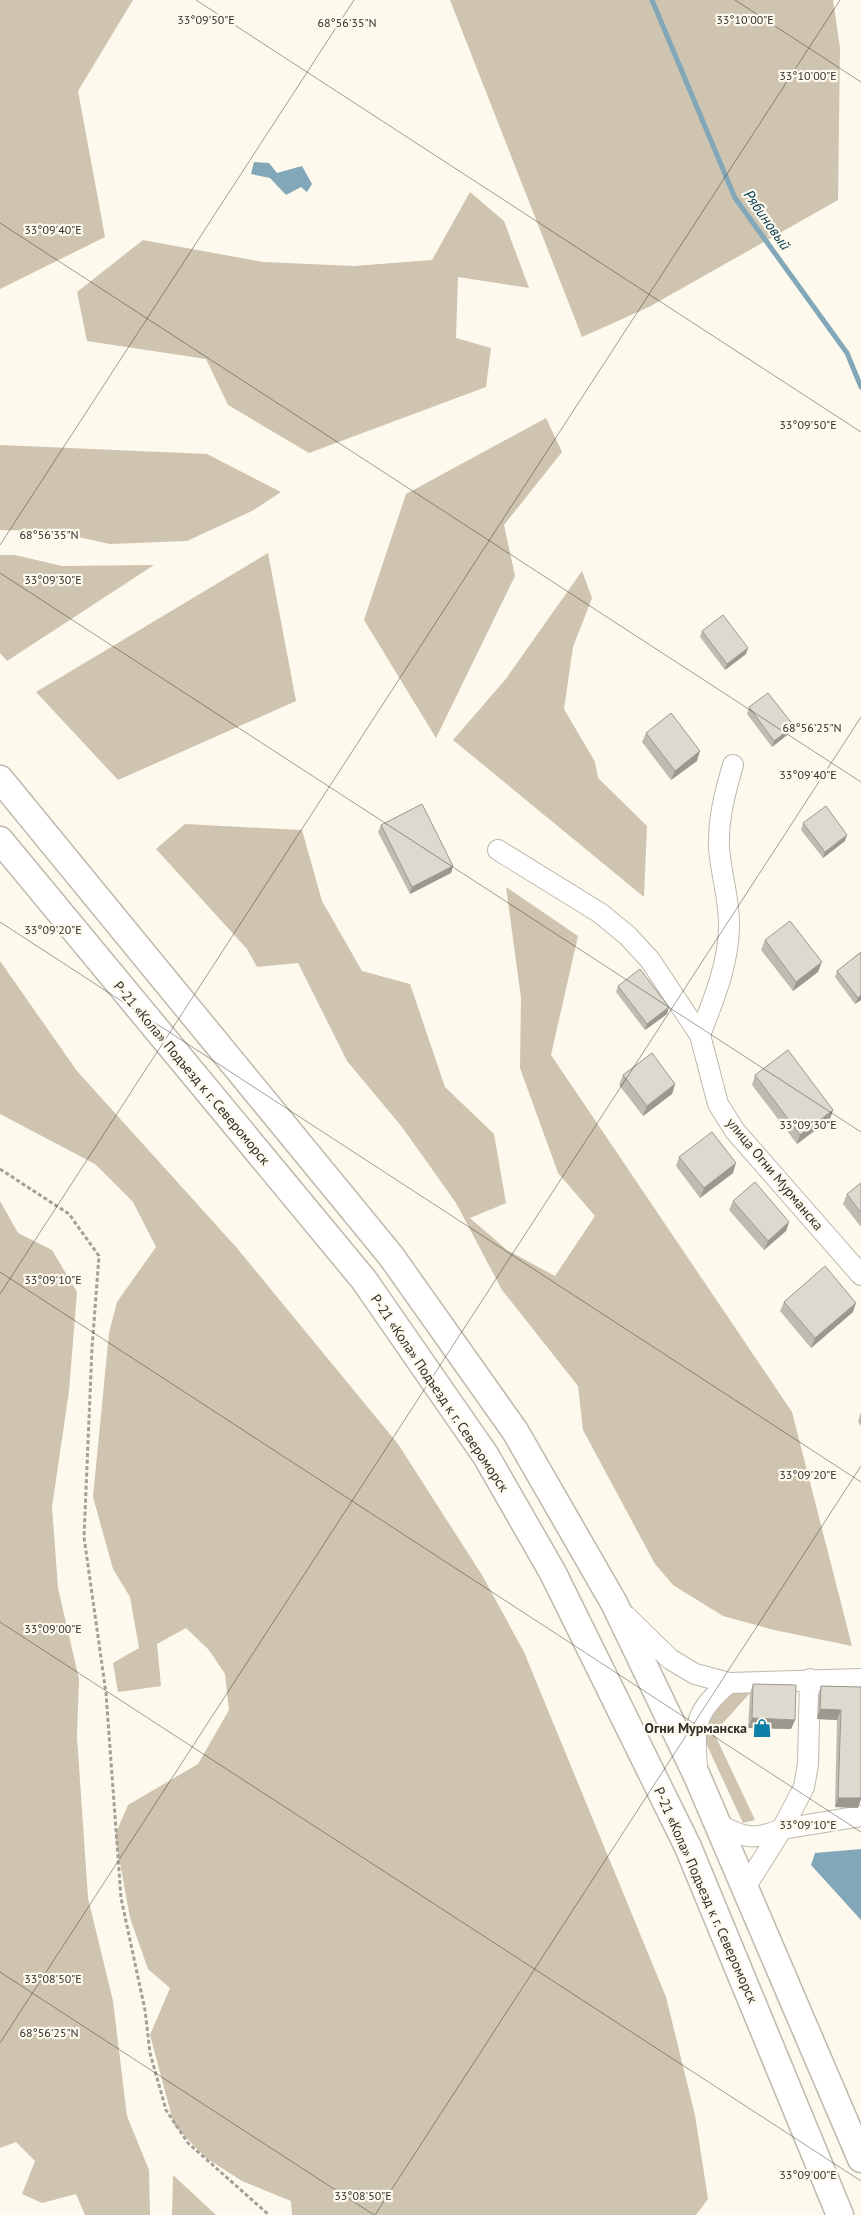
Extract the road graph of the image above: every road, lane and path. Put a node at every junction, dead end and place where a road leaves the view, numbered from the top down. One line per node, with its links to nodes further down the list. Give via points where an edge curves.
1 (733, 765): 5 (street, via 724,796 719,849 729,928 726,955 719,985)
2 (0, 779): 8 (main road, via 391,1256 515,1431)
3 (0, 840): 19 (main road, Р-21 «Кола» Подъезд к г. Североморск, via 364,1280 486,1456 553,1572 688,1847)
4 (498, 850): 5 (street, улица Огни Мурманска, via 600,913 628,936 650,960)
5 (700, 1035): 7 (street, улица Огни Мурманска, via 718,1104 735,1131)
6 (0, 1169): 18 (path, via 69,1214 99,1256 84,1536 106,1693 121,1898 145,2010 150,2053 166,2110 188,2143)
7 (861, 1275)
8 (614, 1603): 11 (street, via 670,1659 695,1674); 12 (main road)
9 (810, 1680): 10 (street); 11 (street); 15 (street, via 808,1764 804,1787)
10 (861, 1680)
11 (729, 1683): 12 (street, via 711,1697 699,1714 694,1736)
12 (698, 1776): 14 (main road)
13 (861, 1816): 15 (street)
14 (719, 1824): 15 (street, via 750,1837); 16 (main road)
15 (782, 1829): 16 (street)
16 (746, 1886): 17 (main road)
17 (861, 2159)
18 (269, 2215)
19 (840, 2215)

